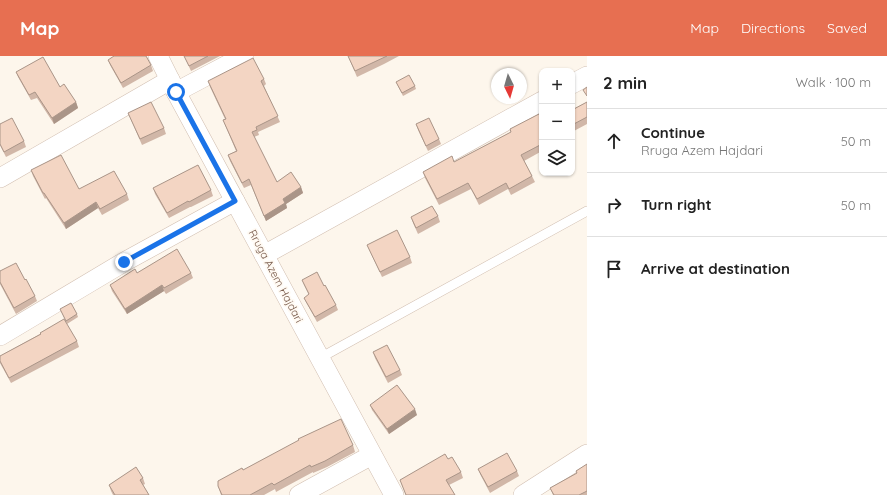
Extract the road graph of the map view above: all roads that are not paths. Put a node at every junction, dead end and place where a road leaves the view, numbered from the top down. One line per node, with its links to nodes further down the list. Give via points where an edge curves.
1 (158, 56): 5 (street, Rruga Azem Hajdari)
2 (244, 56): 5 (street)
3 (587, 76): 4 (street)
4 (575, 82)
5 (173, 86): 7 (street); 8 (street, Rruga Azem Hajdari)
6 (539, 103): 10 (street)
7 (0, 178)
8 (235, 201): 10 (street, Rruga Azem Hajdari); 11 (street, via 124,262)
9 (587, 211): 12 (lane)
10 (264, 255): 12 (street, Rruga Azem Hajdari)
11 (0, 336)
12 (320, 358): 14 (street, Rruga Azem Hajdari)
13 (587, 454): 17 (street)
14 (372, 455): 15 (street); 16 (street, Rruga Azem Hajdari)
15 (299, 495)
16 (394, 495)
17 (523, 495)

